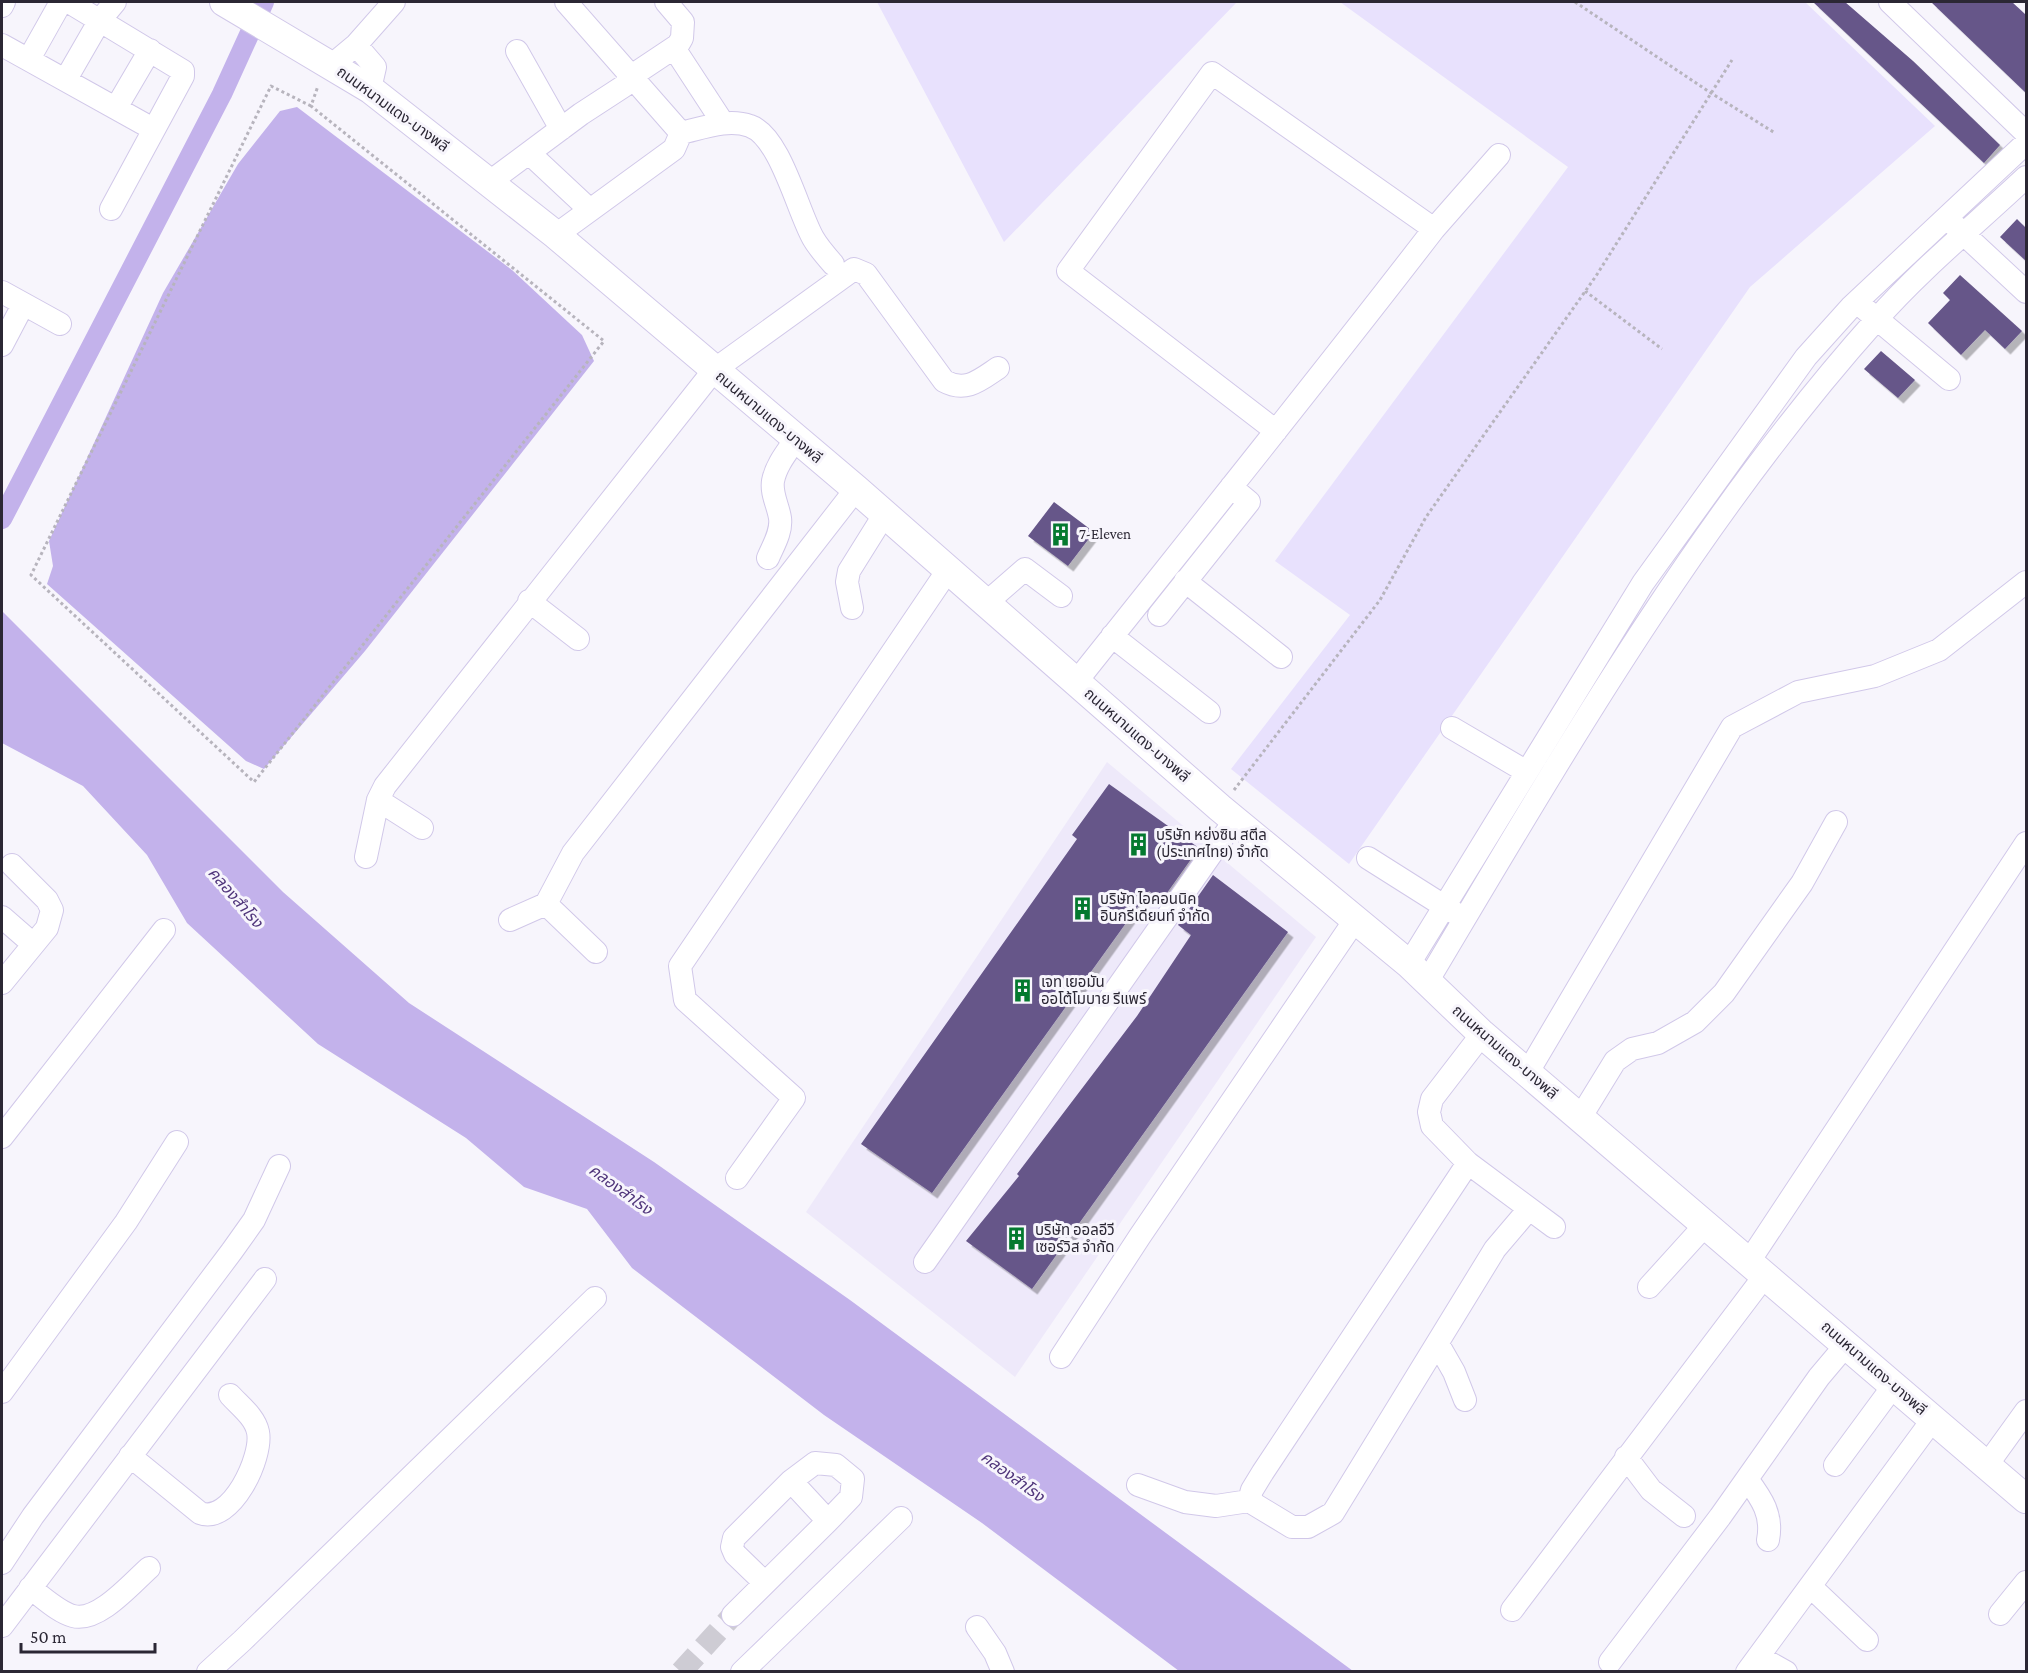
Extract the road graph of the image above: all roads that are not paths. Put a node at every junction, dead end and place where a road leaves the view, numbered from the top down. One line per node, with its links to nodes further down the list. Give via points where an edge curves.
1 (4, 2): 9 (street)
2 (61, 2): 17 (street)
3 (69, 2): 11 (street)
4 (115, 2): 11 (street)
5 (393, 2): 13 (street)
6 (566, 2): 19 (street)
7 (666, 2): 14 (street, via 683,22 682,38)
8 (1890, 2): 27 (street)
9 (2, 6)
10 (233, 7): 18 (main road, ถนนหนามแดง-บางพลี)
11 (100, 20): 15 (street); 20 (street)
12 (2, 45): 17 (street)
13 (356, 45): 18 (street); 21 (street, via 375,67)
14 (674, 48): 19 (street); 23 (street)
15 (150, 50): 22 (street); 24 (street, via 183,71)
16 (517, 51): 25 (street)
17 (29, 59): 20 (street)
18 (329, 63): 21 (main road, ถนนหนามแดง-บางพลี)
19 (633, 75): 25 (street, via 624,86); 26 (street)
20 (66, 79): 22 (street)
21 (370, 89): 32 (main road, ถนนหนามแดง-บางพลี)
22 (116, 108): 24 (street)
23 (723, 123): 26 (street); 39 (street, via 759,130 780,159 814,241)
24 (153, 129): 33 (street)
25 (561, 129): 29 (street)
26 (681, 133): 34 (street, via 674,150)
27 (2026, 133)
28 (2026, 143): 35 (street)
29 (529, 153): 32 (street); 34 (street)
30 (1499, 155): 36 (street)
31 (2026, 177): 37 (street)
32 (491, 181): 38 (main road, ถนนหนามแดง-บางพลี)
33 (111, 209)
34 (590, 210): 38 (street)
35 (1947, 218): 37 (street); 42 (street)
36 (1434, 229): 50 (street); 50 (street, via 1212,73 1068,271)
37 (1965, 234): 41 (street); 44 (street)
38 (556, 235): 48 (main road, ถนนหนามแดง-บางพลี)
39 (833, 264)
40 (2, 292): 43 (street)
41 (2026, 292)
42 (1856, 302): 44 (street); 70 (street, via 1806,357 1657,564)
43 (23, 305): 45 (street); 46 (street)
44 (1877, 319): 49 (street); 82 (street, via 1772,445 1673,587 1555,767)
45 (60, 324)
46 (2, 345)
47 (998, 368): 48 (street, via 963,387 944,381 866,274 854,269 767,328)
48 (714, 370): 51 (main road, ถนนหนามแดง-บางพลี); 60 (street)
49 (1949, 379)
50 (1276, 431): 52 (street)
51 (796, 440): 53 (main road, ถนนหนามแดง-บางพลี); 55 (street, via 778,465 774,478 772,490 780,519)
52 (1231, 487): 57 (street, via 1249,502); 64 (street)
53 (856, 489): 54 (main road, ถนนหนามแดง-บางพลี); 79 (street, via 573,853)
54 (884, 514): 56 (main road, ถนนหนามแดง-บางพลี); 62 (street, via 849,572)
55 (768, 558)
56 (948, 570): 61 (main road, ถนนหนามแดง-บางพลี); 97 (street, via 680,966 685,1000 794,1098)
57 (1185, 582): 63 (street); 66 (street)
58 (2026, 582): 91 (street, via 1939,650 1875,676 1798,692 1732,727)
59 (1061, 596): 61 (street, via 1025,569)
60 (529, 601): 65 (street); 71 (street)
61 (986, 603): 67 (main road, ถนนหนามแดง-บางพลี)
62 (852, 608)
63 (1159, 615)
64 (1112, 636): 67 (street); 68 (street)
65 (578, 639)
66 (1281, 657)
67 (1076, 682): 72 (main road, ถนนหนามแดง-บางพลี)
68 (1209, 711)
69 (1452, 728): 70 (street)
70 (1527, 772): 80 (street)
71 (378, 800): 74 (street); 76 (street)
72 (1228, 814): 84 (main road, ถนนหนามแดง-บางพลี); 101 (street)
73 (1836, 822): 92 (street, via 1802,883 1724,993 1695,1022 1658,1043 1632,1049 1615,1060)
74 (422, 828)
75 (2026, 843): 102 (street)
76 (366, 857)
77 (1368, 858): 80 (street)
78 (12, 865): 86 (street, via 52,910 47,928)
79 (546, 904): 83 (street); 87 (street)
80 (1444, 906): 82 (street); 88 (street)
81 (2, 918): 86 (street)
82 (1464, 919): 88 (street)
83 (510, 920)
84 (1355, 920): 88 (main road, ถนนหนามแดง-บางพลี); 108 (street)
85 (164, 930): 93 (street)
86 (33, 944): 89 (street)
87 (596, 952)
88 (1418, 973): 90 (main road, ถนนหนามแดง-บางพลี)
89 (2, 982)
90 (1482, 1034): 91 (main road, ถนนหนามแดง-บางพลี); 95 (street, via 1432,1100 1429,1112 1432,1126)
91 (1528, 1072): 92 (main road, ถนนหนามแดง-บางพลี)
92 (1580, 1118): 99 (main road, ถนนหนามแดง-บางพลี)
93 (2, 1137)
94 (177, 1142): 110 (street, via 126,1222)
95 (1468, 1162): 98 (street); 123 (street, via 1263,1472)
96 (279, 1166): 128 (street, via 254,1220)
97 (737, 1178)
98 (1529, 1209): 100 (street); 106 (street, via 1495,1249)
99 (1707, 1223): 102 (main road, ถนนหนามแดง-บางพลี); 104 (street)
100 (1554, 1227)
101 (925, 1262)
102 (1758, 1267): 107 (main road, ถนนหนามแดง-บางพลี); 116 (street)
103 (265, 1279): 115 (street)
104 (1649, 1287)
105 (595, 1298): 142 (street)
106 (1438, 1344): 112 (street); 123 (street, via 1333,1513 1308,1527 1292,1527)
107 (1846, 1345): 109 (main road, ถนนหนามแดง-บางพลี); 119 (street)
108 (1061, 1357)
109 (1894, 1385): 114 (main road, ถนนหนามแดง-บางพลี); 117 (street)
110 (2, 1392)
111 (230, 1395): 115 (street, via 256,1424 259,1435 245,1482 216,1514 200,1513)
112 (1465, 1400)
113 (2026, 1411): 118 (street)
114 (1933, 1419): 118 (main road, ถนนหนามแดง-บางพลี); 132 (street)
115 (130, 1456): 133 (street)
116 (1626, 1457): 124 (street, via 1650,1490); 134 (street)
117 (1835, 1465)
118 (1987, 1465): 122 (main road, ถนนหนามแดง-บางพลี)
119 (1747, 1479): 127 (street, via 1771,1523); 140 (street)
120 (791, 1481): 126 (street); 126 (street, via 815,1463 836,1465 847,1472 853,1479 851,1497); 131 (street, via 734,1538 735,1554)
121 (1138, 1485): 123 (street, via 1185,1502 1216,1506)
122 (2026, 1499)
123 (1249, 1501)
124 (1684, 1516)
125 (901, 1518): 143 (street)
126 (828, 1521): 131 (street)
127 (1768, 1540)
128 (2, 1563)
129 (149, 1568): 133 (street, via 100,1611 85,1616 64,1611)
130 (2026, 1582): 135 (street)
131 (765, 1583): 136 (street)
132 (1811, 1587): 139 (street); 141 (street)
133 (30, 1588): 137 (street)
134 (1512, 1610)
135 (2000, 1614)
136 (733, 1615)
137 (2, 1626)
138 (977, 1627): 144 (street)
139 (1867, 1640)
140 (1610, 1662)
141 (1749, 1670): 145 (street, via 1768,1662)
142 (208, 1671)
143 (742, 1671)
144 (1004, 1671)
145 (1786, 1671)

